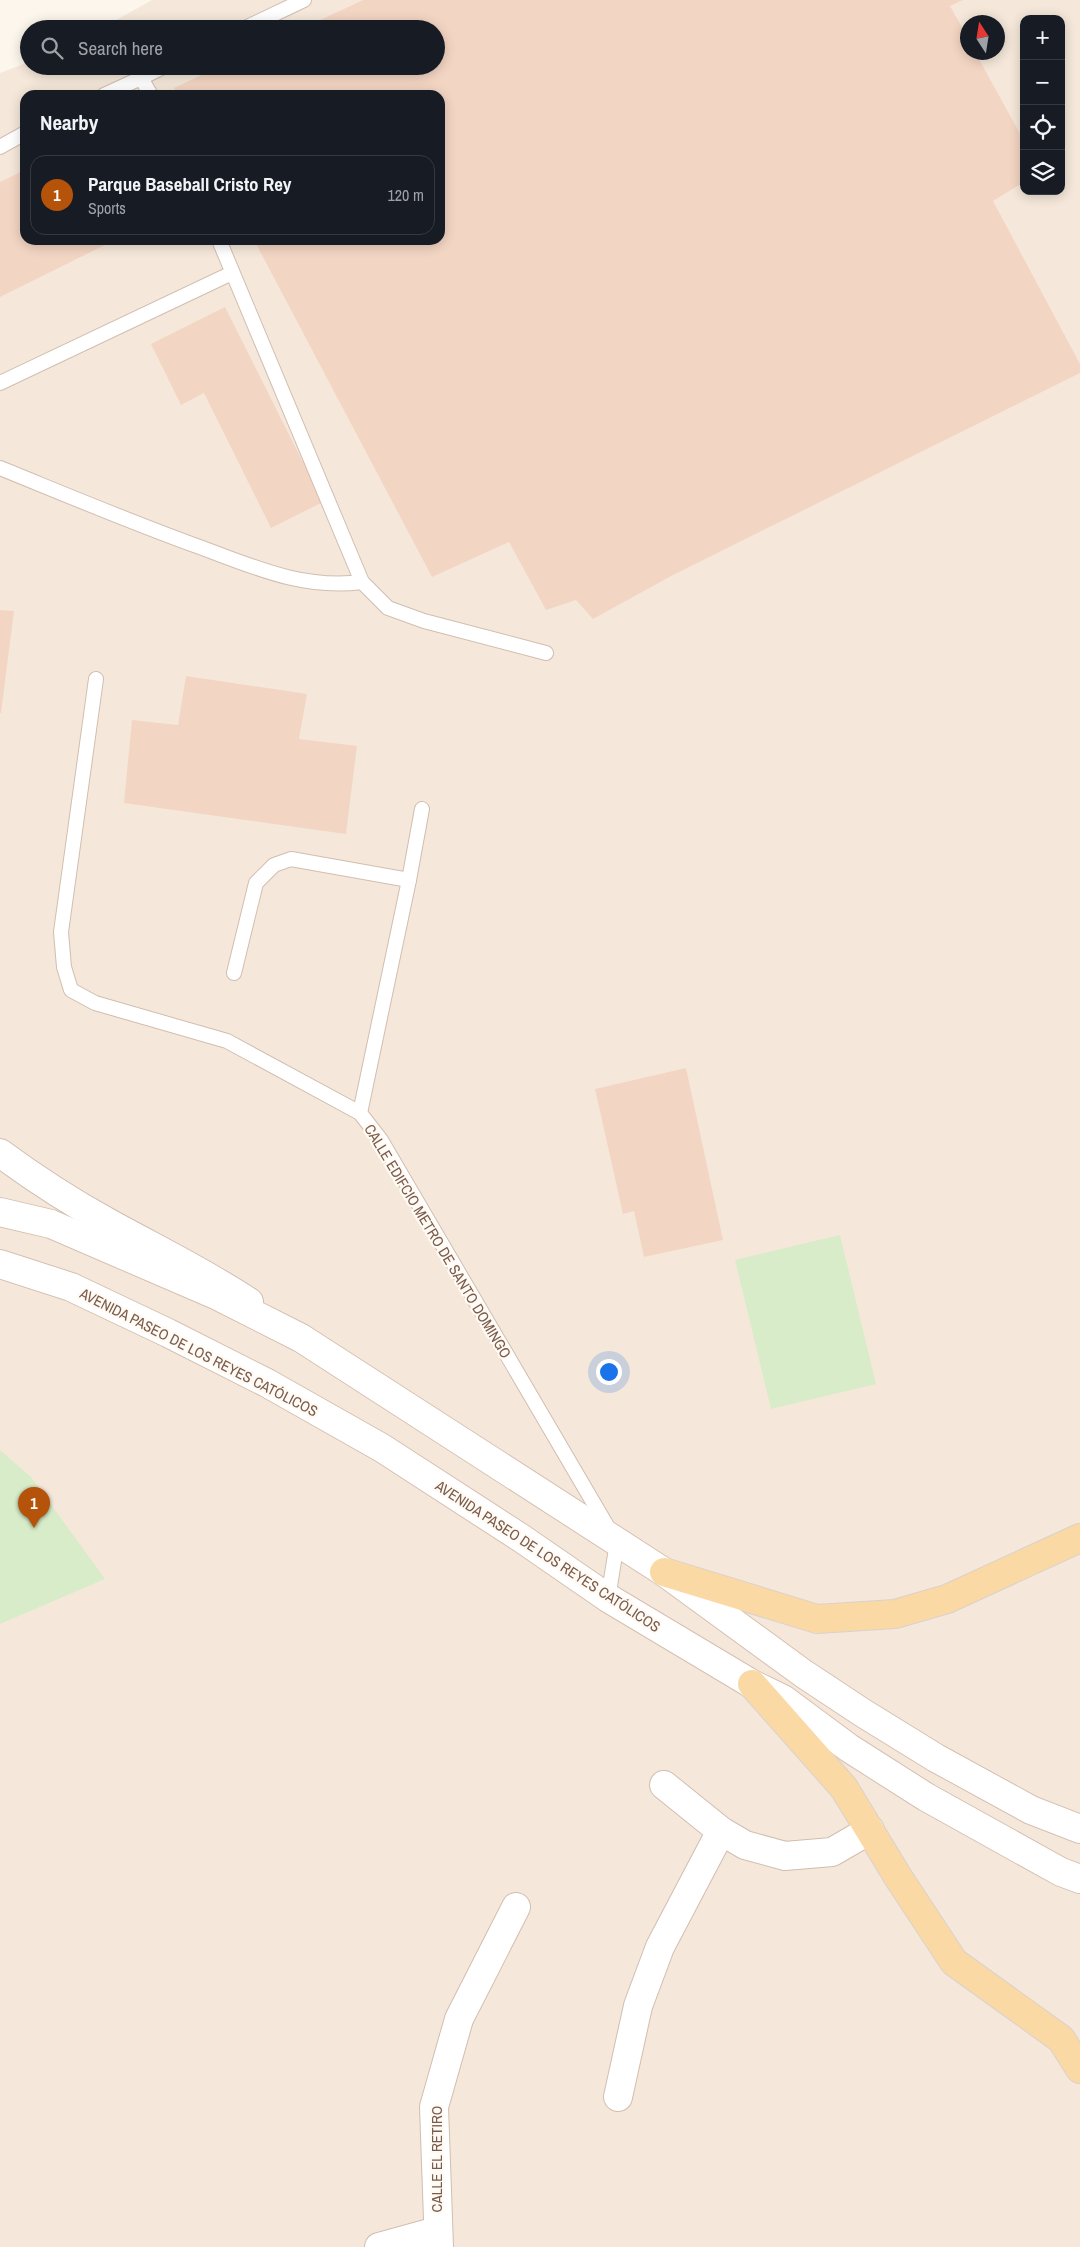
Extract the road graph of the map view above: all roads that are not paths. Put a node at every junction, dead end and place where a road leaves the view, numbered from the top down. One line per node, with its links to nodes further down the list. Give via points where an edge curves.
1 (304, 0): 2 (lane)
2 (262, 20)
3 (147, 75): 4 (lane)
4 (141, 78): 5 (lane); 6 (lane)
5 (115, 90)
6 (148, 90)
7 (20, 136): 8 (lane)
8 (0, 146)
9 (221, 245): 10 (lane)
10 (232, 273): 11 (lane); 13 (lane)
11 (0, 383)
12 (0, 468): 13 (lane, via 137,524 286,579 339,585)
13 (362, 582): 14 (lane, via 388,608 424,621)
14 (546, 653)
15 (96, 679): 19 (lane, CALLE EDIFCIO METRO DE SANTO DOMINGO, via 60,932 64,967 71,990 96,1003 227,1042)
16 (422, 809): 17 (lane)
17 (409, 880): 18 (lane, via 291,859 274,865 256,883); 19 (lane)
18 (234, 973)
19 (360, 1113): 25 (lane, CALLE EDIFCIO METRO DE SANTO DOMINGO, via 380,1140)
20 (0, 1153): 23 (main road, via 92,1214 218,1281)
21 (0, 1212): 23 (main road, via 51,1224 218,1296)
22 (0, 1264): 27 (main road, AVENIDA PASEO DE LOS REYES CATÓLICOS, via 71,1287 267,1382 382,1448)
23 (301, 1338): 25 (main road)
24 (1080, 1538): 26 (main road, via 947,1599 895,1614 817,1618)
25 (617, 1543): 26 (main road); 27 (lane)
26 (664, 1572): 30 (main road, via 804,1674 920,1748 1030,1810)
27 (608, 1598): 28 (main road, AVENIDA PASEO DE LOS REYES CATÓLICOS)
28 (752, 1684): 31 (main road, via 844,1788); 33 (main road, AVENIDA PASEO DE LOS REYES CATÓLICOS, via 783,1699 849,1748 926,1797 1061,1872)
29 (664, 1785): 32 (main road)
30 (1080, 1829)
31 (870, 1830): 32 (main road, via 832,1852 785,1856 745,1845); 35 (main road, via 954,1962 1061,2039)
32 (721, 1831): 36 (main road, via 660,1947 638,2006)
33 (1080, 1879)
34 (516, 1907): 37 (main road, CALLE EL RETIRO, via 458,2019 434,2107)
35 (1080, 2069)
36 (618, 2097)
37 (438, 2239): 38 (main road)
38 (379, 2247)

